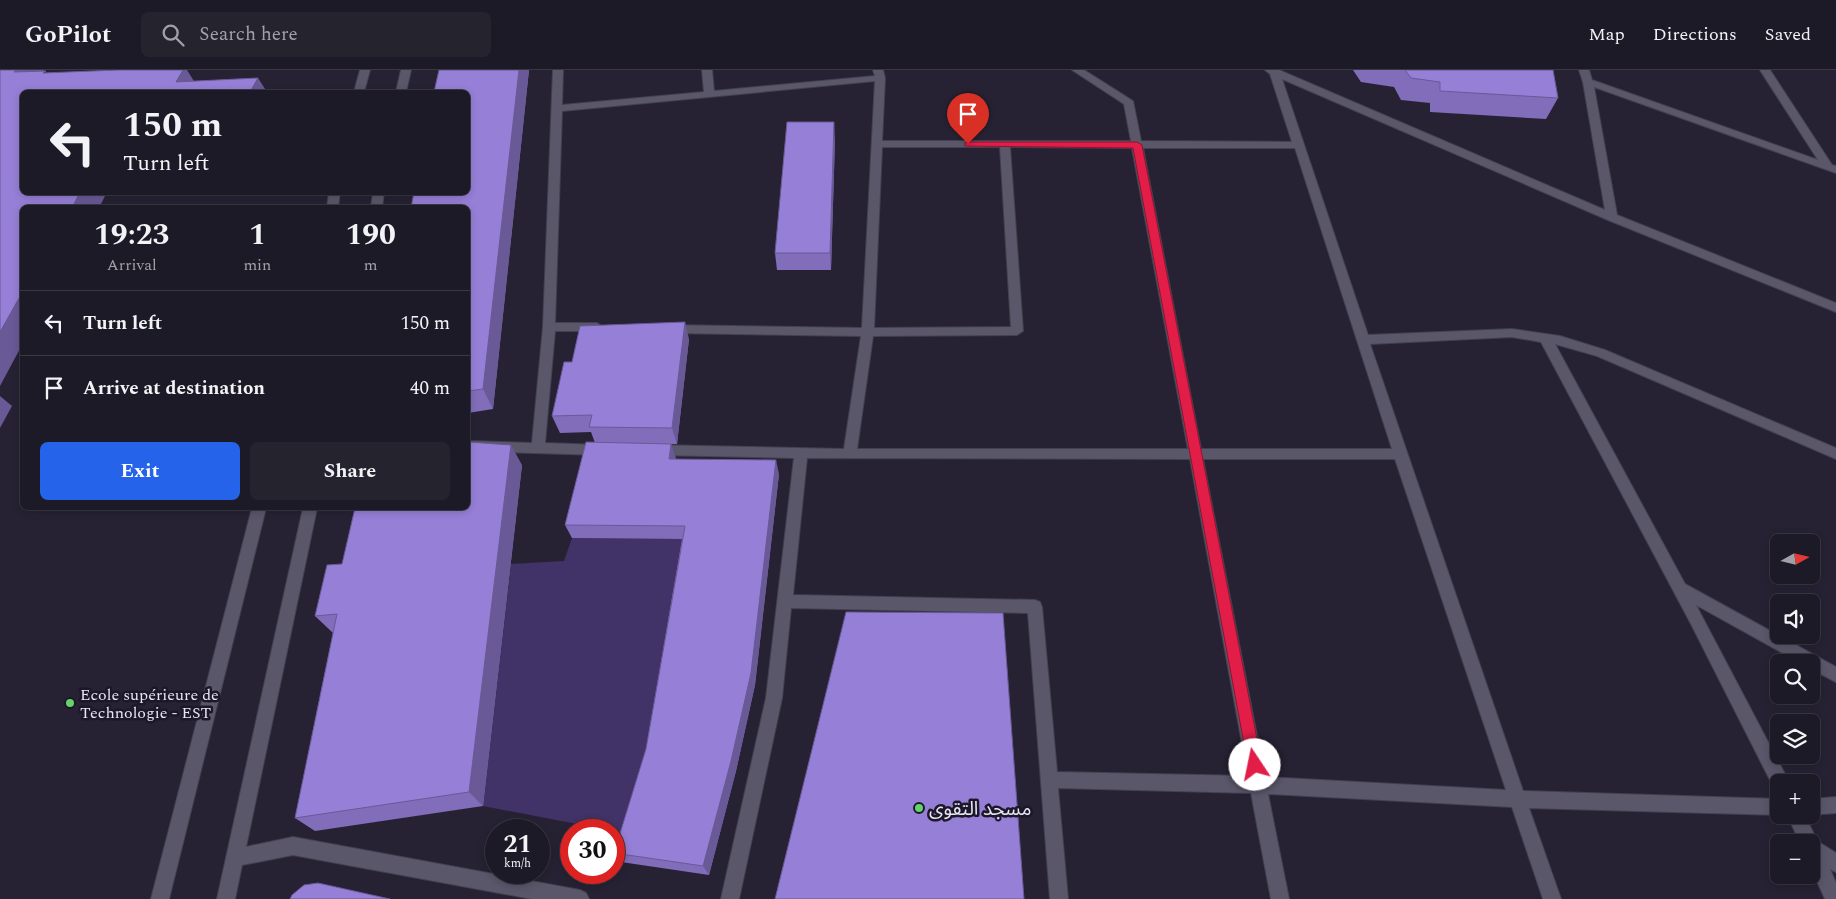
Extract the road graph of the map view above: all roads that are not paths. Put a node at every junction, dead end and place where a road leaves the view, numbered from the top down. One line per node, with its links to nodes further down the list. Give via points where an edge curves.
1 (365, 70): 11 (street)
2 (406, 70): 12 (street)
3 (558, 70): 14 (street)
4 (707, 70): 13 (street)
5 (1077, 70): 17 (street, via 1129,103)
6 (1584, 70): 10 (street)
7 (1766, 70): 19 (street)
8 (1273, 71): 18 (street); 20 (street)
9 (879, 74): 13 (street); 15 (street)
10 (1588, 82): 19 (street); 20 (street)
11 (360, 90)
12 (401, 90)
13 (710, 94): 14 (street)
14 (556, 109): 22 (street)
15 (877, 144): 16 (street); 25 (street)
16 (1005, 144): 17 (street); 25 (street, via 1017,331)
17 (1137, 145): 18 (street); 33 (street)
18 (1300, 145): 27 (street)
19 (1832, 168)
20 (1612, 217): 21 (street)
21 (1836, 308)
22 (549, 327): 23 (street); 29 (street)
23 (609, 328)
24 (659, 328): 25 (street)
25 (868, 332): 34 (street)
26 (1545, 337): 27 (street, via 1512,333); 36 (street, via 1601,353); 39 (street)
27 (1363, 340): 35 (street)
28 (470, 446): 29 (street)
29 (538, 449): 30 (street)
30 (616, 450)
31 (645, 450): 32 (street)
32 (801, 452): 34 (street); 40 (street)
33 (1196, 453): 34 (street); 35 (street); 44 (street)
34 (850, 454)
35 (1400, 454): 45 (street)
36 (1836, 454)
37 (258, 510): 53 (street)
38 (310, 510): 50 (street)
39 (1679, 588): 41 (street); 42 (street)
40 (784, 602): 43 (street, via 1034,607); 56 (street, via 774,698)
41 (1836, 675)
42 (1776, 774)
43 (1049, 780): 44 (street); 57 (street)
44 (1259, 784): 45 (street); 58 (street)
45 (1518, 798): 48 (street); 59 (street)
46 (1836, 805): 47 (street)
47 (1820, 806)
48 (1770, 807)
49 (1820, 853): 51 (street)
50 (235, 858): 54 (street); 55 (street, via 293,846)
51 (1836, 863)
52 (1820, 868): 60 (street)
53 (160, 899)
54 (226, 899)
55 (580, 899)
56 (730, 899)
57 (1059, 899)
58 (1280, 899)
59 (1552, 899)
60 (1834, 899)

